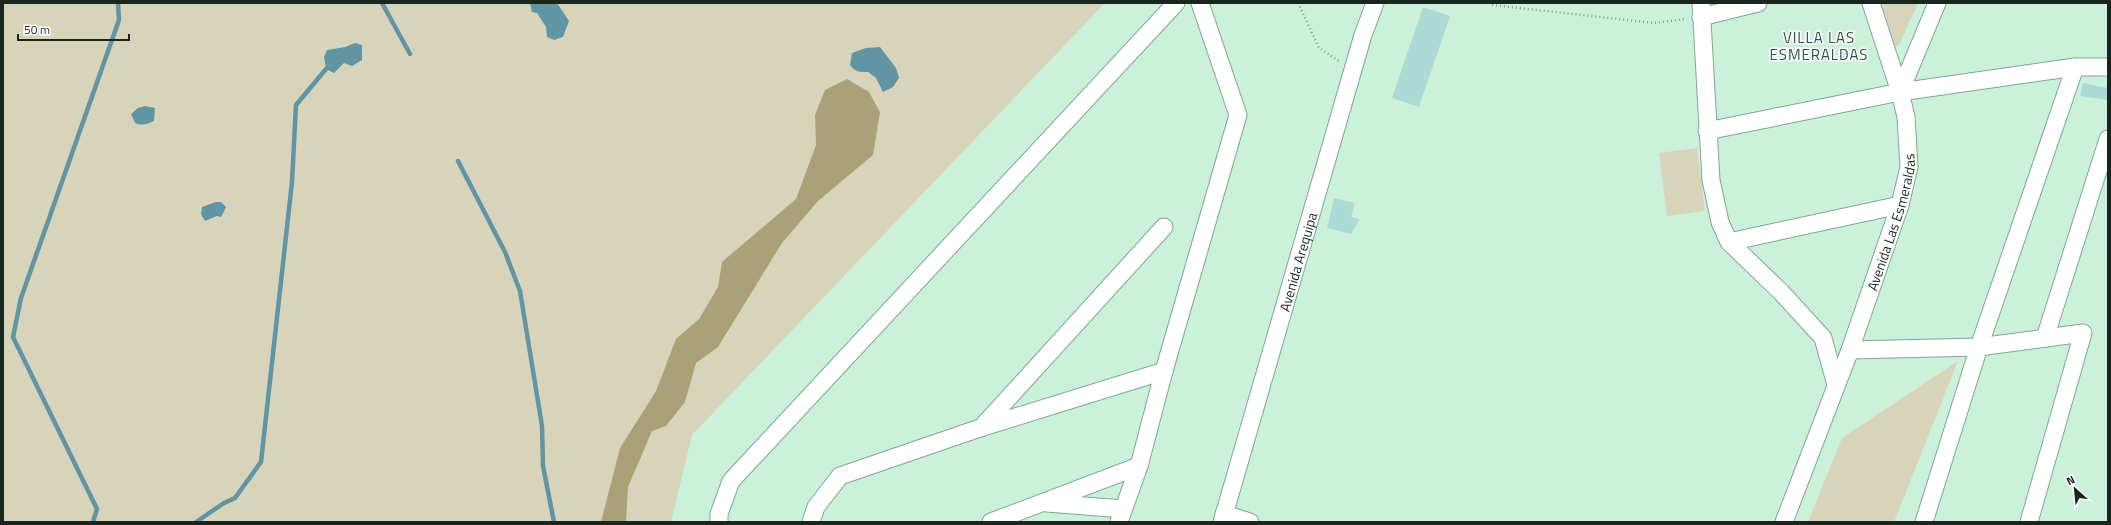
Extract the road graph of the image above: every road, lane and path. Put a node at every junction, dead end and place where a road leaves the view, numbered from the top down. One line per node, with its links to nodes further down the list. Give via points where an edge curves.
1 (1176, 3): 29 (street, via 731,482 719,514)
2 (1200, 3): 22 (street, via 1238,115)
3 (1298, 3): 12 (path, via 1319,48)
4 (1375, 3): 12 (street, Avenida Arequipa)
5 (1758, 3): 9 (street)
6 (1871, 3): 13 (street)
7 (1937, 3): 13 (street)
8 (1492, 5): 9 (path, via 1654,23)
9 (1701, 10): 14 (street)
10 (2076, 67): 11 (street); 13 (street); 20 (street)
11 (2108, 67)
12 (1353, 70): 28 (street, Avenida Arequipa)
13 (1900, 92): 14 (street); 16 (street, Avenida Las Esmeraldas, via 1906,117 1910,167)
14 (1707, 131): 18 (street, via 1711,180 1720,222)
15 (2108, 139): 19 (street)
16 (1900, 205): 18 (street); 21 (street, Avenida Las Esmeraldas)
17 (1164, 227): 24 (street)
18 (1728, 242): 23 (street, via 1781,292 1822,338)
19 (2045, 338): 20 (street); 34 (street, via 2083,333)
20 (1979, 347): 21 (street); 33 (street)
21 (1850, 350): 23 (street, Avenida Las Esmeraldas)
22 (1164, 371): 24 (street); 25 (street)
23 (1836, 384): 32 (street)
24 (980, 428): 30 (street, via 840,476 816,507)
25 (1139, 466): 26 (street); 27 (street)
26 (1043, 502): 27 (street); 31 (street)
27 (1121, 516)
28 (1235, 520)
29 (719, 522)
30 (811, 522)
31 (991, 522)
32 (1784, 522)
33 (1924, 522)
34 (2029, 522)

